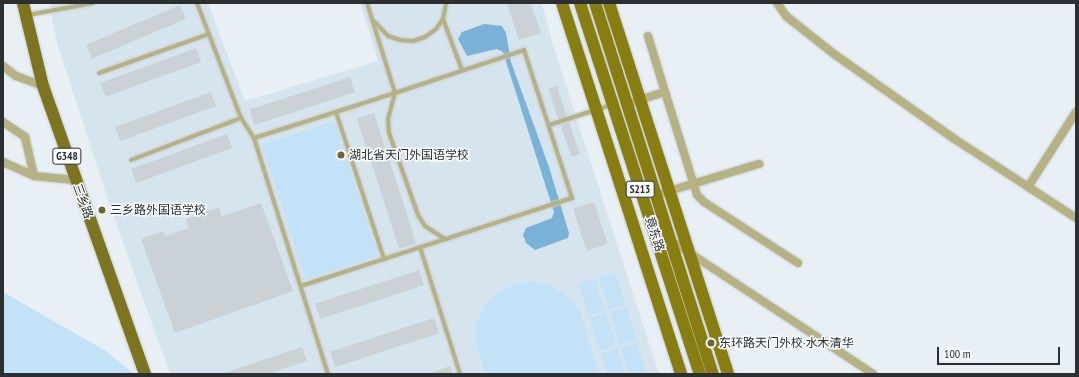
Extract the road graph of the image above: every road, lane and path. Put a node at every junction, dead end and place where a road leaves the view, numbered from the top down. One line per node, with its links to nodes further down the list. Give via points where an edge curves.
1 (23, 3): 12 (highway, 三乡路 / G348)
2 (93, 3): 11 (lane)
3 (197, 3): 15 (lane)
4 (367, 3): 13 (lane)
5 (446, 3): 14 (lane)
6 (562, 3): 26 (main road)
7 (580, 3): 24 (main road, 竟东路 / S213)
8 (595, 3): 25 (main road, 竟东路 / S213)
9 (609, 3): 23 (main road)
10 (777, 3): 39 (street, via 786,16 834,54)
11 (68, 5): 12 (lane)
12 (26, 16): 20 (highway, 三乡路 / G348)
13 (372, 17): 14 (lane, via 378,28 388,36 407,40 425,37 436,29); 22 (lane)
14 (443, 19): 18 (lane)
15 (209, 34): 19 (lane); 29 (lane)
16 (648, 36): 21 (street)
17 (3, 66): 20 (street, via 16,76)
18 (462, 70): 22 (lane); 31 (lane, via 524,50)
19 (100, 74)
20 (43, 86): 37 (highway, 三乡路 / G348)
21 (665, 92): 23 (street); 38 (street)
22 (395, 93): 27 (lane); 43 (lane, via 388,126 405,178 421,221)
23 (640, 100): 25 (street); 40 (main road)
24 (613, 104): 26 (lane); 45 (main road, 竟东路 / S213)
25 (626, 104): 41 (main road, 竟东路 / S213)
26 (596, 110): 31 (lane); 54 (main road)
27 (336, 112): 32 (lane); 48 (lane)
28 (1076, 112): 39 (street)
29 (241, 118): 32 (lane); 33 (lane)
30 (3, 122): 36 (street, via 25,137)
31 (549, 125): 43 (lane, via 572,198)
32 (254, 138): 50 (lane)
33 (131, 160)
34 (3, 162): 36 (street)
35 (759, 164): 38 (street)
36 (34, 176): 37 (street)
37 (75, 180): 51 (highway, 三乡路 / G348)
38 (694, 184): 40 (street); 49 (street, via 697,195 704,202)
39 (1028, 187): 42 (street)
40 (670, 190): 41 (street); 47 (main road)
41 (656, 195): 44 (main road, 竟东路 / S213)
42 (1076, 218)
43 (445, 239): 46 (lane)
44 (670, 240): 45 (street); 47 (street); 56 (main road, 竟东路 / S213)
45 (658, 244): 55 (main road, 竟东路 / S213)
46 (420, 247): 48 (lane); 53 (lane)
47 (691, 254): 57 (main road); 58 (street)
48 (384, 259): 50 (lane)
49 (798, 263)
50 (301, 286): 52 (lane)
51 (145, 374)
52 (328, 374)
53 (460, 374)
54 (681, 374)
55 (700, 374)
56 (713, 374)
57 (728, 374)
58 (873, 374)

